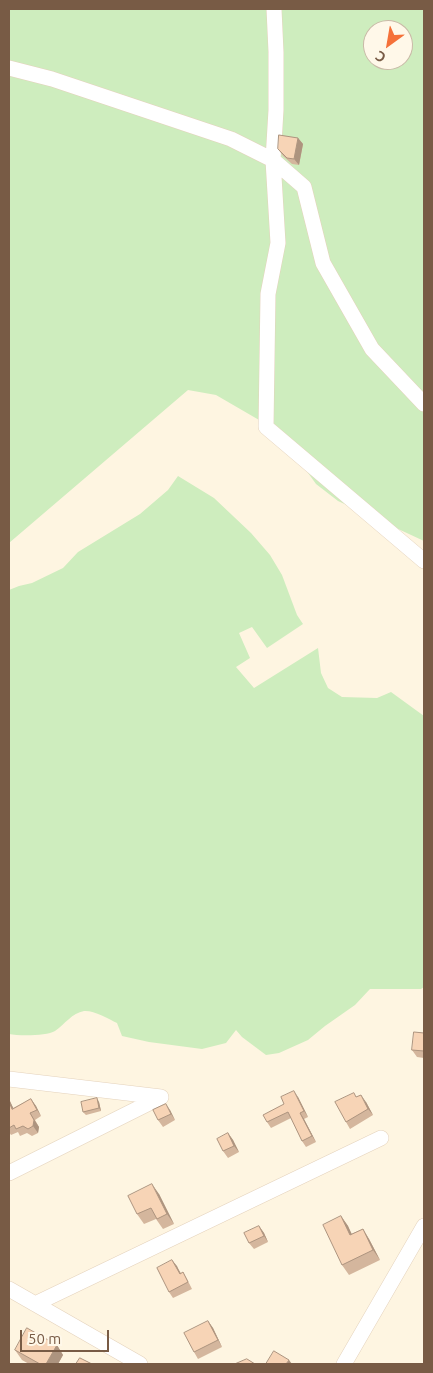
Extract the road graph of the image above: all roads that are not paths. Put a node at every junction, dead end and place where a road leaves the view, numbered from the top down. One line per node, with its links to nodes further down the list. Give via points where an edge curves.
1 (274, 9): 3 (street, via 276,100)
2 (9, 68): 3 (street, via 52,79 231,139)
3 (272, 160): 4 (street, via 304,187 323,263 372,349); 5 (street, via 278,243 268,294 266,427)
4 (424, 404)
5 (424, 561)
6 (9, 1078): 8 (street, via 161,1097)
7 (381, 1138): 11 (street)
8 (9, 1173)
9 (424, 1226): 13 (street)
10 (9, 1290): 11 (street)
11 (35, 1304): 12 (street)
12 (139, 1364)
13 (344, 1364)

